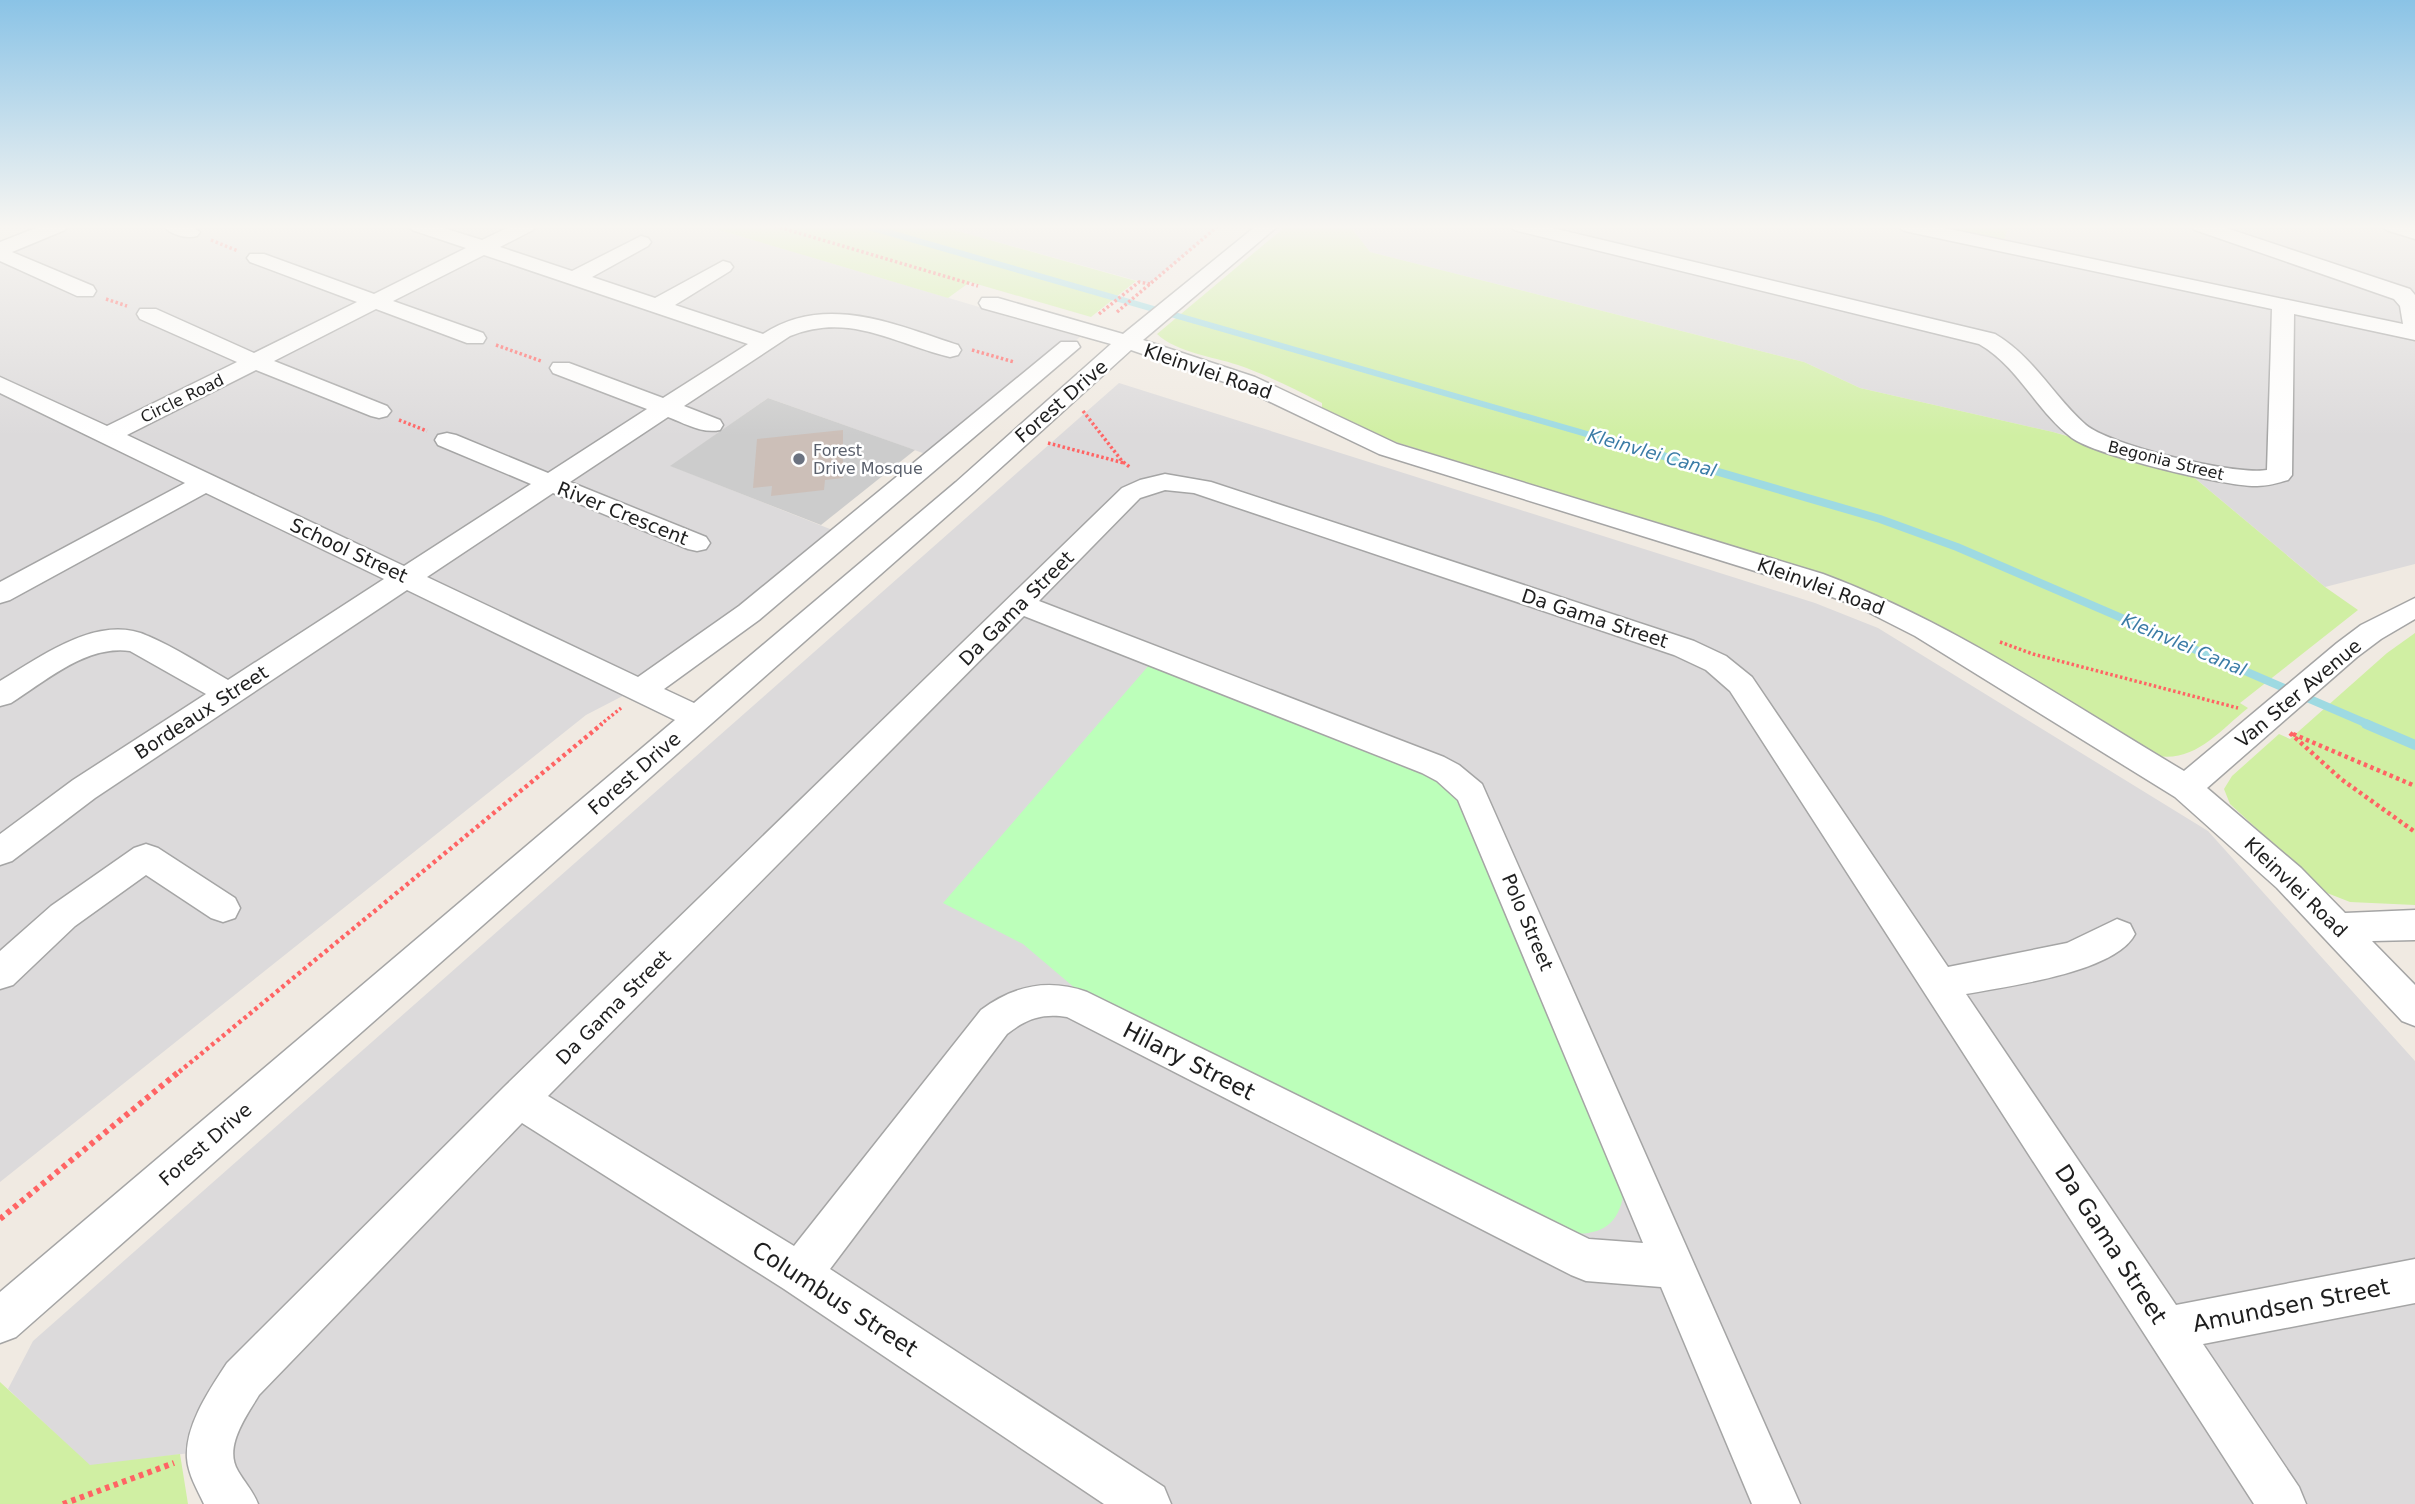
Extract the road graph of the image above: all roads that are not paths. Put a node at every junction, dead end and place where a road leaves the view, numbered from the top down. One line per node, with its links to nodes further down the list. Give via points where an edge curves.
1 (366, 296): 10 (street)
2 (385, 296): 10 (street, Circle Road)
3 (628, 296): 11 (street)
4 (674, 296): 11 (street)
5 (989, 296): 14 (street, Kleinvlei Road)
6 (1182, 296): 14 (street, Forest Drive)
7 (1810, 296): 12 (street, Begonia Street, via 1987,339 2009,353 2062,418 2085,437 2247,479 2279,475)
8 (2233, 296): 12 (street)
9 (2406, 296): 15 (street, via 2412,304)
10 (377, 300): 16 (street); 20 (street, Circle Road)
11 (657, 306): 17 (street)
12 (2283, 307): 15 (street)
13 (148, 314): 20 (street, Circle Road)
14 (1129, 328): 40 (street, Forest Drive, via 975,478); 41 (street, Kleinvlei Road, via 1388,449 1866,600 1925,628)
15 (2414, 333)
16 (475, 338)
17 (765, 342): 19 (street, River Crescent, via 788,328 839,317); 23 (street, River Crescent)
18 (1069, 347): 37 (street, Forest Drive, via 749,613)
19 (950, 350)
20 (256, 362): 24 (street, Circle Road); 26 (street, Circle Road)
21 (561, 368): 23 (street)
22 (0, 384): 26 (street, School Street)
23 (666, 407): 25 (street); 29 (street, River Crescent)
24 (379, 411)
25 (711, 425)
26 (108, 435): 28 (street, School Street)
27 (447, 440): 29 (street, River Crescent)
28 (206, 482): 32 (street, School Street); 33 (street)
29 (549, 483): 30 (street, River Crescent); 32 (street, River Crescent)
30 (697, 543)
31 (0, 564): 33 (street)
32 (406, 577): 37 (street, School Street); 38 (street, Bordeaux Street)
33 (27, 579): 34 (street)
34 (0, 594)
35 (1020, 604): 48 (street, Da Gama Street, via 1131,494 1161,481 1181,481 1684,648 1716,663 1751,695); 50 (street, Da Gama Street); 51 (street, Polo Street, via 1433,765 1461,783 1477,804)
36 (2415, 607): 41 (street, Van Ster Avenue, via 2371,632)
37 (641, 690): 40 (street, School Street)
38 (230, 694): 39 (street, via 137,642 109,638 84,646); 42 (street, Bordeaux Street, via 84,789)
39 (0, 695)
40 (698, 718): 54 (street, Forest Drive)
41 (2186, 788): 45 (street, Kleinvlei Road)
42 (0, 852)
43 (223, 908): 47 (street, via 146,858 63,916)
44 (2415, 925): 45 (street)
45 (2340, 928): 49 (street, Kleinvlei Road)
46 (2117, 934): 48 (street, via 2074,957)
47 (0, 974)
48 (1939, 984): 55 (street, Da Gama Street)
49 (2415, 1010)
50 (519, 1099): 52 (street, Columbus Street); 56 (street, Da Gama Street, via 243,1379 220,1416 208,1451 217,1478)
51 (1675, 1268): 52 (street, Hilary Street, via 1586,1260 1074,1003 1046,999 1017,1005 994,1022); 58 (street, Polo Street)
52 (799, 1274): 57 (street, Columbus Street)
53 (2415, 1281): 55 (street, Amundsen Street)
54 (0, 1321)
55 (2167, 1329): 59 (street, Da Gama Street)
56 (234, 1504)
57 (1147, 1504)
58 (1776, 1504)
59 (2282, 1504)

